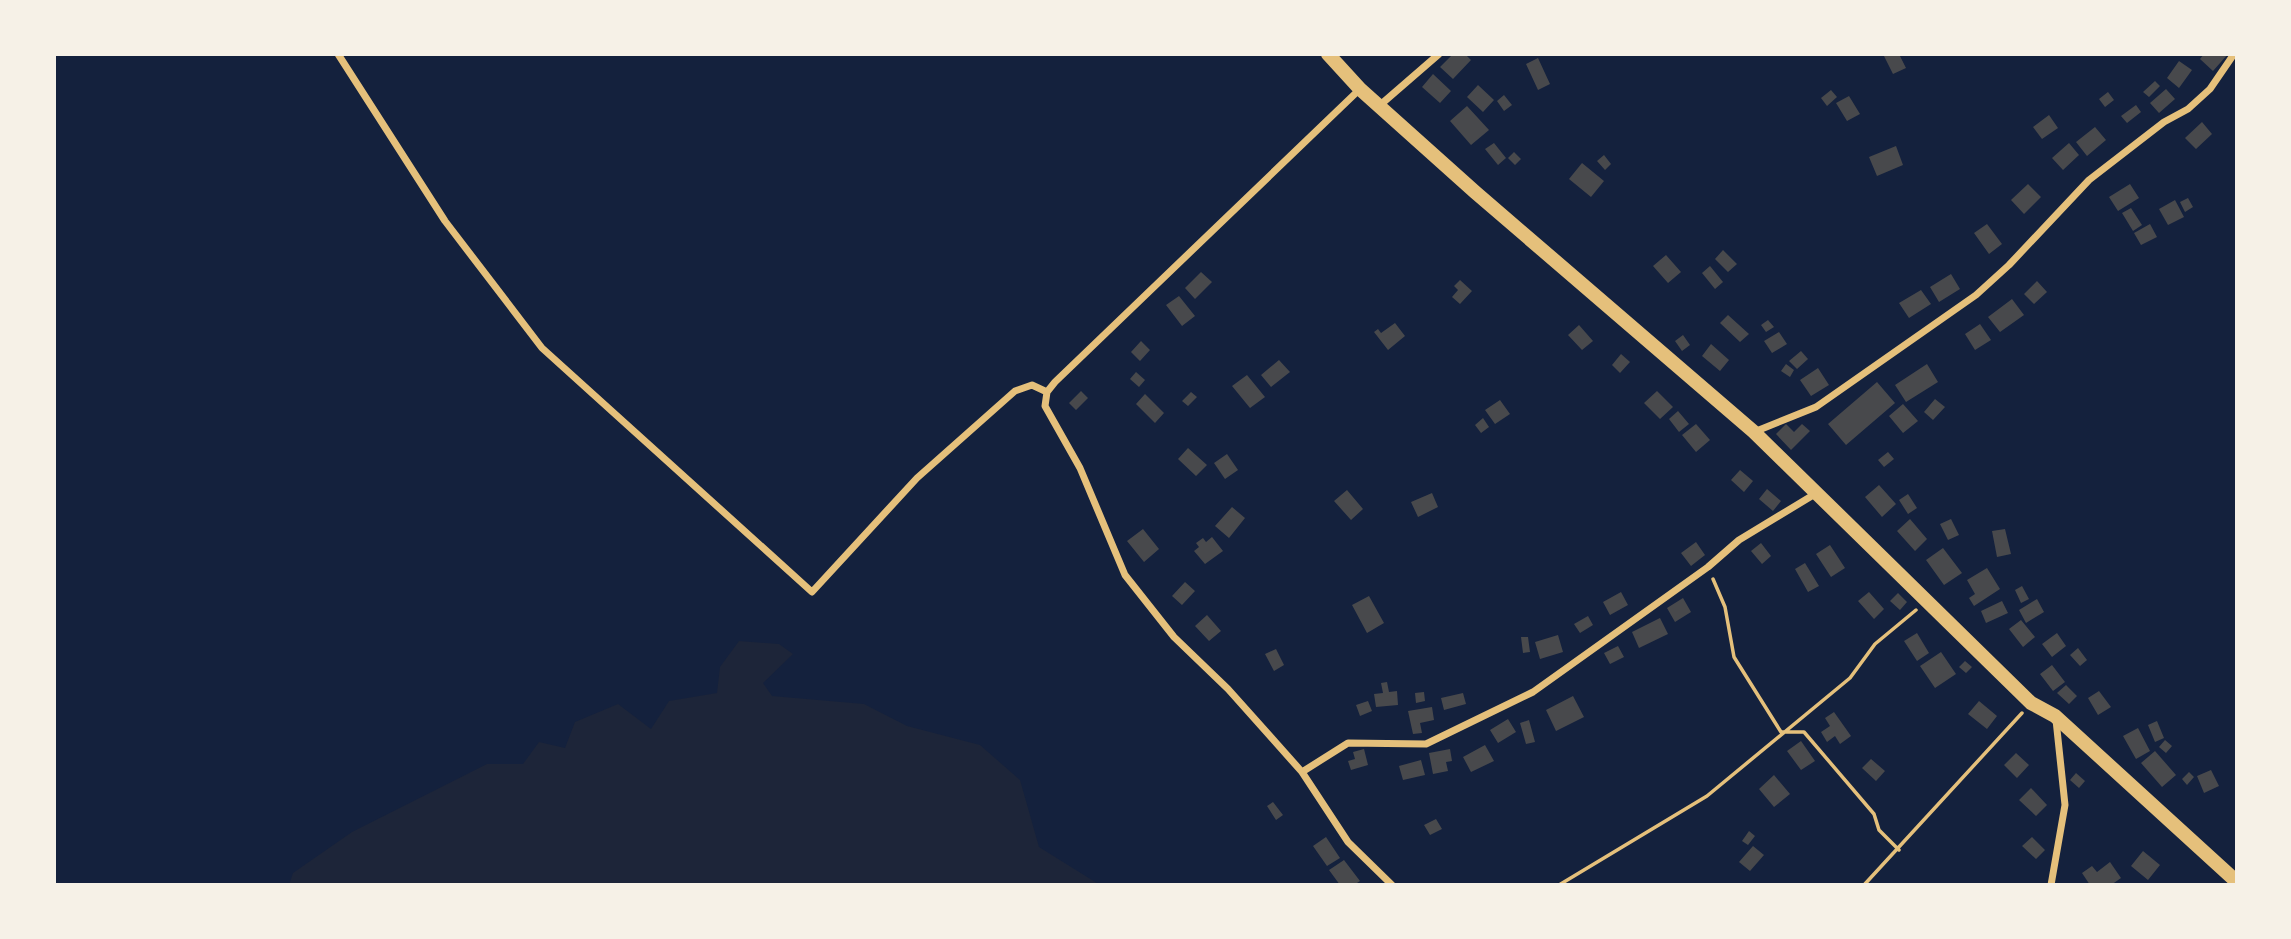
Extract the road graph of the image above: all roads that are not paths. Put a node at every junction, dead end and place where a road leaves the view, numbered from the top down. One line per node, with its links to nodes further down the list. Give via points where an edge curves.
1 (338, 54): 7 (street, via 445,221 541,348 812,592 917,478 1015,391 1032,385)
2 (1328, 54): 5 (main road)
3 (1439, 54): 6 (street)
4 (2234, 54): 8 (street, via 2210,89 2090,180 1976,295 1816,407)
5 (1360, 89): 6 (main road); 7 (street)
6 (1379, 106): 8 (main road)
7 (1046, 392): 11 (street, via 1045,406 1080,468 1125,575 1174,637)
8 (1754, 432): 9 (main road)
9 (1815, 494): 10 (main road, via 2031,703); 11 (street, via 1740,540 1532,692 1426,744 1348,743)
10 (2055, 716): 12 (main road); 14 (street, via 2065,805)
11 (1302, 772): 13 (street, via 1348,842)
12 (2237, 882)
13 (1392, 885)
14 (2051, 885)

